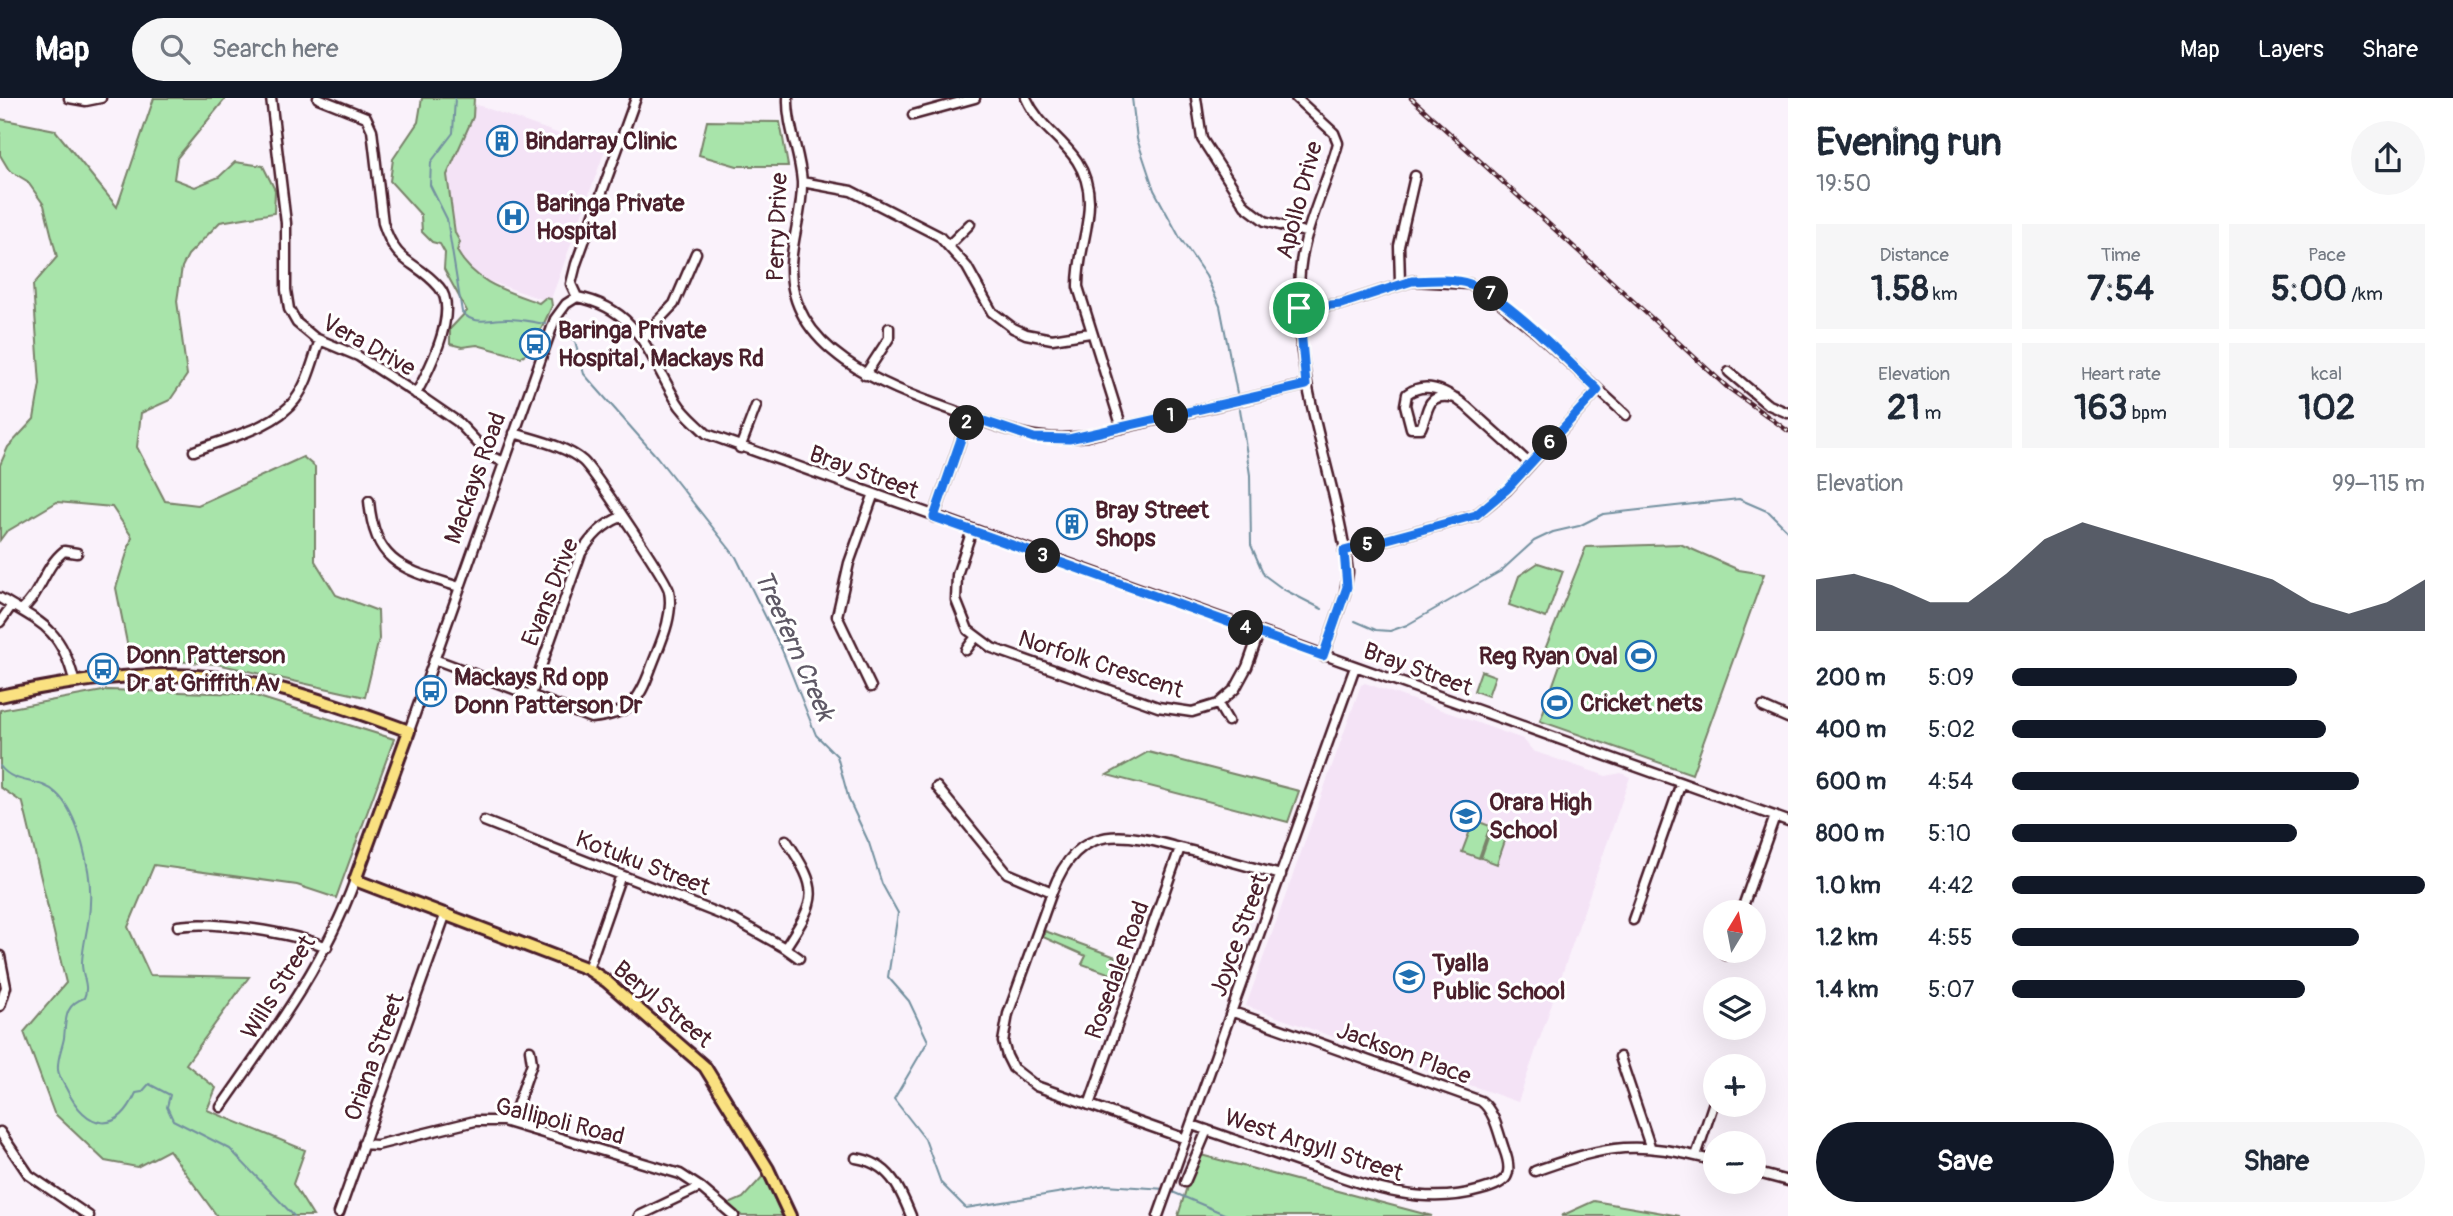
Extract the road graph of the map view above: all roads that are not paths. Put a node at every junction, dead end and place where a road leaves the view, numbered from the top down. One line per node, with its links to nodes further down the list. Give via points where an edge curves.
1 (69, 98): 2 (street)
2 (102, 98)
3 (271, 98): 24 (street, Vera Drive, via 286,223 289,309 305,331)
4 (318, 98): 29 (street, via 366,117 372,130 387,237 409,265 442,288 449,308)
5 (636, 98): 19 (street, via 576,264 571,284)
6 (788, 98): 13 (street, Perry Drive)
7 (975, 98): 11 (street)
8 (1026, 98): 22 (street, via 1042,126 1078,163 1088,186 1090,221 1078,274)
9 (1196, 98): 15 (street, via 1202,139 1245,206 1265,221)
10 (1296, 98): 15 (street, Apollo Drive, via 1337,138)
11 (913, 115)
12 (1415, 176): 18 (street, via 1399,246)
13 (802, 181): 16 (street, via 851,191 929,229); 26 (street, Perry Drive, via 791,265 794,290 813,329)
14 (970, 224): 16 (street)
15 (1308, 233): 20 (street, Apollo Drive, via 1300,268)
16 (949, 245): 22 (street, via 992,312 1013,328 1052,339)
17 (696, 253): 23 (street, via 674,304)
18 (1400, 282): 20 (street, via 1341,304); 28 (street, via 1450,281 1480,288)
19 (576, 298): 23 (street, Bray Street, via 595,301 625,317); 36 (street, Mackays Road, via 555,319)
20 (1299, 308): 27 (street, Apollo Drive)
21 (889, 328): 26 (street, via 889,338)
22 (1090, 333): 35 (street)
23 (644, 339): 37 (street, Bray Street, via 679,405 707,434)
24 (320, 340): 29 (street, Vera Drive, via 358,356); 38 (street, via 305,382 280,415)
25 (1729, 372): 32 (street, via 1768,404)
26 (865, 375): 34 (street, Perry Drive)
27 (1306, 385): 35 (street, Perry Drive); 46 (street, Apollo Drive)
28 (1598, 390): 33 (street); 40 (street)
29 (416, 394): 39 (street, Vera Drive, via 458,422 491,457)
30 (1456, 398): 30 (street, via 1432,401 1421,428 1411,428 1405,401 1409,391 1431,388); 40 (street)
31 (756, 405): 37 (street)
32 (1788, 413)
33 (1626, 415)
34 (969, 416): 35 (street, Perry Drive, via 1052,440); 44 (street)
35 (1122, 428)
36 (514, 433): 39 (street, Mackays Road); 43 (street, via 582,460)
37 (740, 448): 41 (street, Bray Street)
38 (194, 451)
39 (503, 461): 48 (street, Mackays Road)
40 (1530, 464): 46 (street, via 1492,505 1476,515)
41 (873, 496): 44 (street, Bray Street); 60 (street, via 849,563 837,616)
42 (369, 501): 48 (street, via 375,536 394,563)
43 (621, 517): 61 (street, Evans Drive, via 607,523 581,553); 61 (street, via 669,589 670,614 645,685 634,704 617,715 591,718)
44 (934, 517): 45 (street, Bray Street)
45 (972, 530): 53 (street, Bray Street); 54 (street, via 955,587 958,611)
46 (1344, 551): 56 (street, Apollo Drive, via 1347,587)
47 (77, 553): 51 (street, via 64,551 53,560 32,601)
48 (458, 587): 57 (street, Mackays Road)
49 (0, 597): 50 (street)
50 (12, 605): 51 (street); 52 (street)
51 (21, 610): 59 (street, via 56,634)
52 (0, 622)
53 (1259, 632): 56 (street, Bray Street); 63 (street, via 1243,678)
54 (975, 638): 55 (street); 63 (street, Norfolk Crescent, via 1169,711 1192,712)
55 (966, 650)
56 (1323, 656): 58 (street, Bray Street)
57 (434, 659): 61 (street); 67 (street, Mackays Road)
58 (1355, 667): 68 (street, Bray Street); 75 (street, Joyce Street)
59 (74, 680): 62 (main road); 67 (main road, via 168,675 246,682 313,698)
60 (871, 687)
61 (531, 695)
62 (0, 696)
63 (1218, 704): 66 (street)
64 (1763, 707): 65 (street)
65 (1788, 718)
66 (1228, 721)
67 (409, 731): 77 (main road, Mackays Road)
68 (1681, 783): 70 (street, Bray Street); 81 (street)
69 (937, 786): 78 (street, via 1007,873)
70 (1775, 816): 72 (street, Bray Street); 79 (street)
71 (484, 821): 76 (street, Kotuku Street)
72 (1788, 821)
73 (786, 840): 84 (street, via 808,874 812,890 809,908)
74 (1180, 848): 75 (street); 78 (street, via 1107,835 1090,841 1067,860); 92 (street, Rosedale Road)
75 (1281, 875): 89 (street, Joyce Street)
76 (621, 876): 84 (street, Kotuku Street, via 735,920); 87 (street)
77 (355, 880): 80 (main road, Beryl Street); 83 (street, Wills Street)
78 (1052, 892): 92 (street, via 1008,1014 1003,1042 1013,1068 1024,1078)
79 (1745, 900)
80 (446, 913): 87 (main road, Beryl Street); 100 (street, Oriana Street)
81 (1633, 920)
82 (178, 926): 83 (street, via 194,923 294,936)
83 (327, 947): 93 (street, Wills Street)
84 (785, 948): 86 (street, Kotuku Street)
85 (0, 956): 88 (street, via 6,987)
86 (799, 958)
87 (588, 969): 115 (main road, Beryl Street, via 705,1067 768,1169)
88 (0, 1006)
89 (1233, 1012): 96 (street, Joyce Street); 110 (street, Jackson Place, via 1485,1104 1510,1167 1507,1177 1496,1185)
90 (530, 1050): 95 (street, via 532,1063)
91 (1620, 1057): 101 (street)
92 (1089, 1105): 99 (street)
93 (221, 1107)
94 (1709, 1117): 102 (street)
95 (511, 1124): 100 (street, Gallipoli Road, via 474,1121 377,1145); 109 (street, Gallipoli Road, via 671,1171)
96 (1192, 1125): 97 (street, West Argyll Street); 99 (street, Joyce Street)
97 (1207, 1130): 108 (street); 110 (street, West Argyll Street, via 1372,1188 1404,1195)
98 (0, 1132): 112 (street, via 29,1175)
99 (1186, 1139): 117 (street, Joyce Street)
100 (363, 1144): 111 (street, Oriana Street)
101 (1650, 1146): 102 (street); 105 (street, via 1593,1152)
102 (1696, 1156): 104 (street)
103 (856, 1158): 116 (street, via 869,1160 895,1180)
104 (1703, 1158)
105 (1535, 1171)
106 (1766, 1175): 107 (street)
107 (1788, 1181)
108 (1185, 1182)
109 (700, 1187): 113 (street); 114 (street, Gallipoli Road)
110 (1466, 1194)
111 (339, 1213)
112 (89, 1216)
113 (639, 1216)
114 (734, 1216)
115 (790, 1216)
116 (911, 1216)
117 (1158, 1216)

